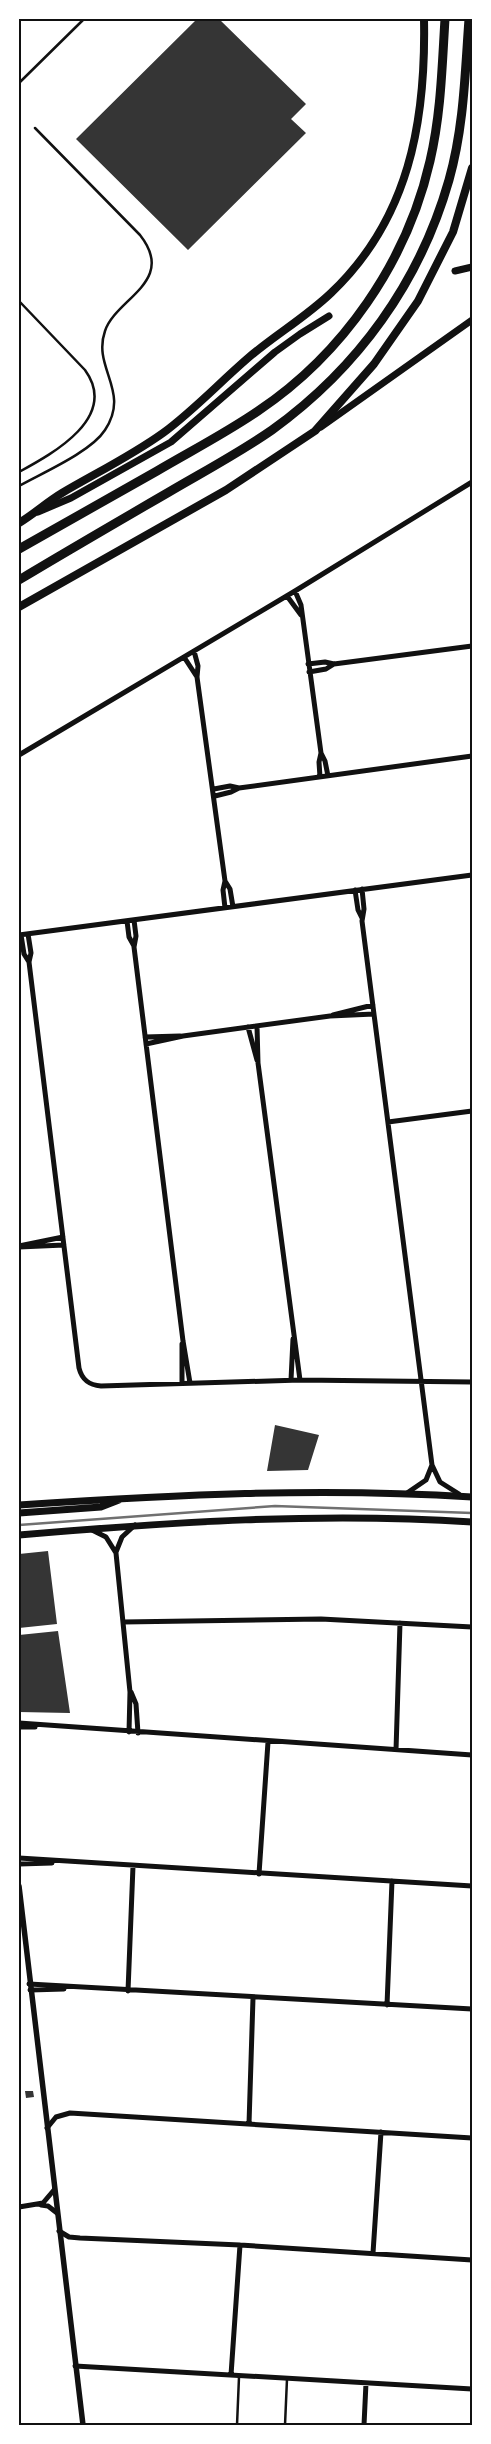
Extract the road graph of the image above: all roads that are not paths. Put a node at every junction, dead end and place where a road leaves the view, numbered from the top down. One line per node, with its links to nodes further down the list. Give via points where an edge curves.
1 (84, 19): 5 (lane)
2 (424, 19): 17 (main road, via 421,93 411,157 402,188 373,245 330,293 163,433 60,494)
3 (445, 19): 19 (highway, via 439,110 430,163 421,192 391,263 349,327 307,372 259,410)
4 (469, 19): 20 (highway, via 463,110 450,179 411,275 373,334 325,386 270,431)
5 (19, 83)
6 (35, 128): 16 (lane, via 140,235 148,250 150,265 143,287 108,324 104,333 102,355 114,394 114,410 108,425 93,444)
7 (472, 168): 13 (main road, via 453,232 418,301 374,364)
8 (472, 266): 9 (main road)
9 (455, 271)
10 (19, 301): 14 (lane, via 85,370 95,397 93,411 80,429)
11 (329, 316): 17 (main road, via 275,352 171,442 72,498)
12 (472, 320): 13 (main road)
13 (315, 431): 23 (main road, via 226,490)
14 (19, 472)
15 (472, 482): 21 (street)
16 (19, 486)
17 (38, 512): 18 (main road)
18 (19, 523)
19 (19, 549)
20 (19, 580)
21 (295, 591): 22 (street); 24 (street)
22 (288, 596): 24 (street); 26 (street)
23 (19, 607)
24 (301, 615): 28 (street)
25 (472, 646): 29 (street)
26 (194, 651): 27 (street); 31 (street)
27 (184, 656): 31 (street); 33 (street)
28 (308, 664): 29 (street); 30 (street)
29 (334, 664): 30 (street)
30 (309, 672): 32 (street)
31 (198, 677): 38 (street)
32 (321, 753): 35 (street); 36 (street, via 318,762)
33 (19, 754)
34 (472, 756): 35 (street)
35 (328, 776): 36 (street)
36 (320, 777): 37 (street)
37 (239, 788): 38 (street); 39 (street)
38 (214, 789): 39 (street)
39 (215, 796): 41 (street)
40 (472, 875): 42 (street)
41 (225, 881): 44 (street); 45 (street)
42 (362, 889): 43 (street); 46 (street)
43 (355, 890): 44 (street); 46 (street)
44 (233, 907): 45 (street)
45 (224, 908): 47 (street)
46 (362, 918): 53 (street)
47 (134, 920): 48 (street); 51 (street)
48 (126, 922): 49 (street); 51 (street)
49 (28, 934): 50 (street); 52 (street)
50 (20, 935): 52 (street)
51 (134, 946): 59 (street)
52 (29, 962): 64 (street)
53 (373, 1005): 54 (street); 55 (street)
54 (374, 1014): 55 (street); 63 (street)
55 (330, 1016): 56 (street)
56 (257, 1026): 57 (street); 61 (street)
57 (248, 1027): 58 (street); 61 (street)
58 (183, 1036): 59 (street); 60 (street)
59 (145, 1037): 60 (street)
60 (146, 1044): 68 (street)
61 (258, 1063): 67 (street)
62 (472, 1111): 63 (street)
63 (388, 1122): 71 (street)
64 (63, 1237): 65 (street); 66 (street)
65 (64, 1245): 66 (street); 73 (street, via 81,1374 89,1383 101,1386)
66 (19, 1247)
67 (293, 1336): 69 (street); 70 (street)
68 (183, 1341): 73 (street); 74 (street)
69 (291, 1380): 70 (street); 74 (street)
70 (300, 1380): 71 (street)
71 (421, 1380): 72 (street); 75 (street)
72 (472, 1382)
73 (182, 1383): 74 (street)
74 (190, 1383)
75 (432, 1465): 76 (street, via 426,1480); 77 (street, via 440,1482)
76 (406, 1494): 77 (main road); 78 (main road, via 261,1492)
77 (468, 1496)
78 (121, 1499): 79 (main road); 80 (main road, via 101,1507)
79 (19, 1505)
80 (19, 1513)
81 (472, 1522): 82 (main road, via 298,1518)
82 (135, 1525): 83 (main road); 85 (street, via 122,1538)
83 (89, 1529): 84 (main road); 85 (street, via 106,1537)
84 (19, 1535)
85 (116, 1553): 86 (street)
86 (123, 1622): 87 (street, via 321,1619); 89 (street)
87 (400, 1622): 88 (street); 96 (street)
88 (472, 1627)
89 (130, 1692): 93 (street); 94 (street, via 136,1704)
90 (19, 1723): 91 (street)
91 (43, 1726): 92 (street); 93 (street)
92 (19, 1728)
93 (130, 1732): 94 (street)
94 (138, 1733): 95 (street)
95 (268, 1742): 96 (street); 102 (street)
96 (396, 1750): 97 (street)
97 (472, 1755)
98 (19, 1858): 99 (street)
99 (57, 1862): 100 (street); 101 (street)
100 (19, 1864)
101 (133, 1866): 102 (street); 107 (street)
102 (259, 1874): 103 (street)
103 (392, 1881): 105 (street); 109 (street)
104 (19, 1886): 106 (street)
105 (472, 1886)
106 (30, 1987): 107 (street); 112 (street)
107 (128, 1991): 108 (street)
108 (253, 1998): 109 (street); 111 (street)
109 (387, 2005): 110 (street)
110 (472, 2009)
111 (250, 2124): 112 (street, via 70,2113 56,2117); 113 (street)
112 (47, 2129): 115 (street)
113 (381, 2132): 114 (street); 121 (street)
114 (472, 2138)
115 (54, 2190): 116 (street, via 48,2200); 118 (street)
116 (38, 2204): 117 (street); 118 (street)
117 (19, 2207)
118 (57, 2212): 119 (street)
119 (59, 2231): 120 (street, via 74,2238); 123 (street)
120 (240, 2246): 121 (street); 124 (street)
121 (373, 2253): 122 (street)
122 (472, 2260)
123 (76, 2366): 124 (street); 129 (street)
124 (231, 2375): 125 (street)
125 (240, 2376): 126 (street); 130 (lane)
126 (287, 2378): 127 (street); 131 (lane)
127 (366, 2383): 128 (street); 132 (street)
128 (472, 2389)
129 (83, 2425)
130 (237, 2425)
131 (285, 2425)
132 (364, 2425)

